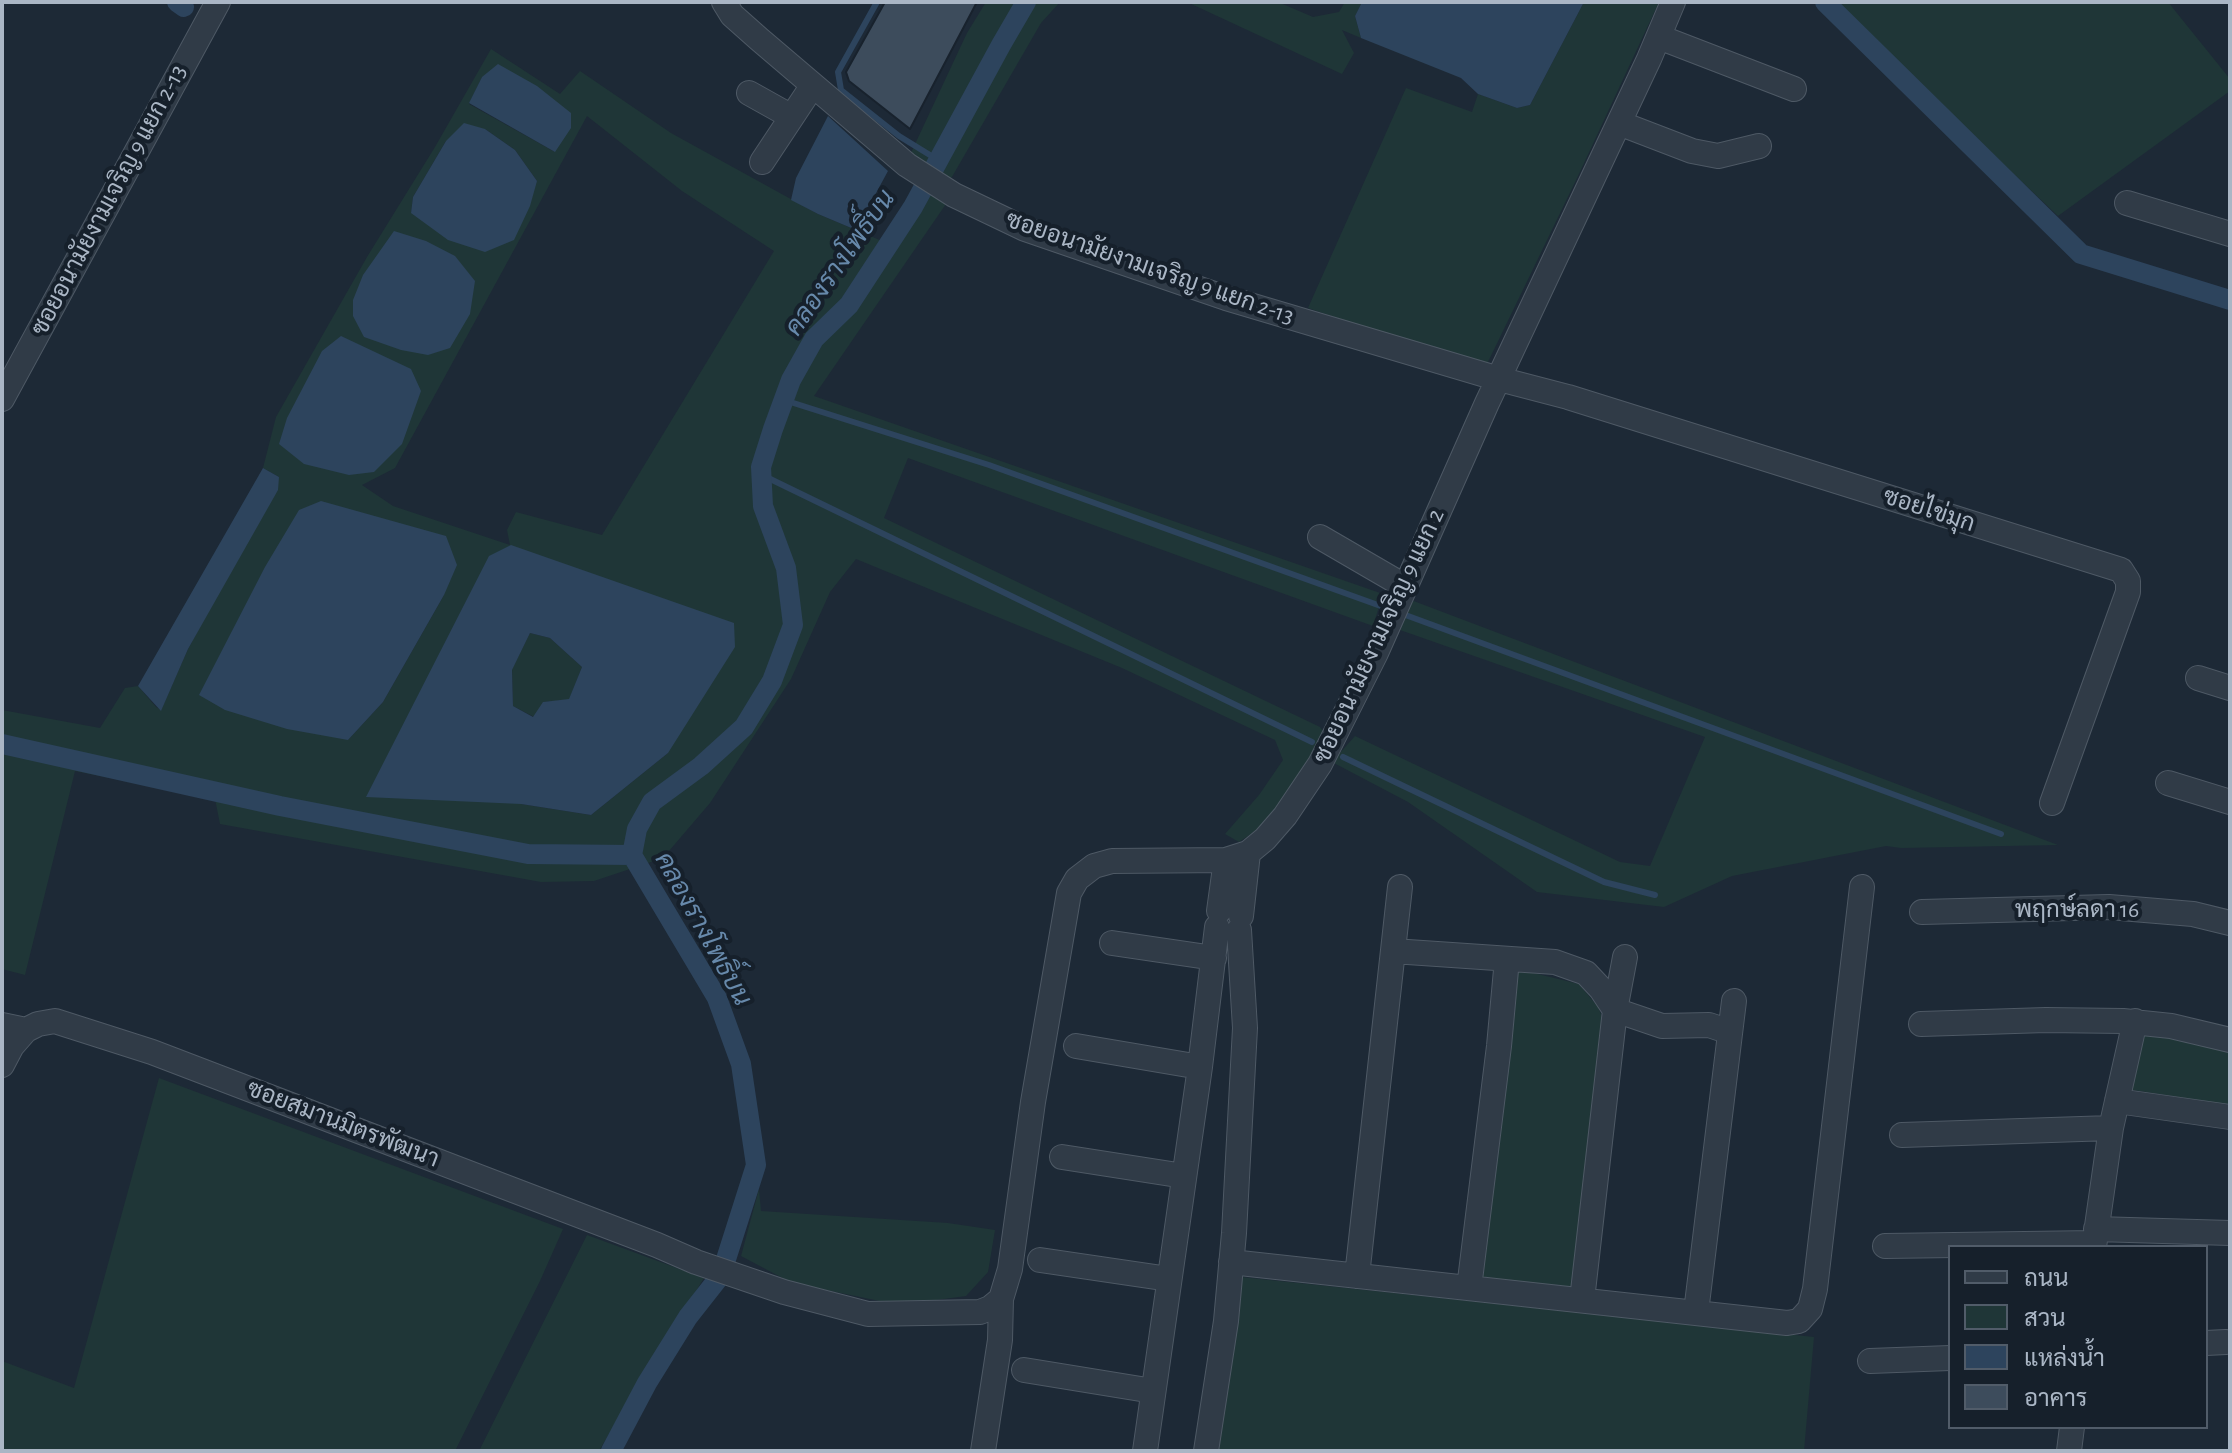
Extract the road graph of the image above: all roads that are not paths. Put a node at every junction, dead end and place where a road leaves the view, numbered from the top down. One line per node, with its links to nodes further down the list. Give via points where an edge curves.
1 (218, 2): 15 (street, ซอยอนามัยงามเจริญ 9 แยก 2-13)
2 (724, 2): 5 (street, ซอยอนามัยงามเจริญ 9 แยก 2-13, via 732,15)
3 (1673, 2): 4 (street, ซอยอนามัยงามเจริญ 9 แยก 2)
4 (1659, 37): 6 (street); 9 (street, ซอยอนามัยงามเจริญ 9 แยก 2)
5 (813, 85): 8 (street); 14 (street, ซอยอนามัยงามเจริญ 9 แยก 2-13, via 907,165 1025,229 1195,288)
6 (1794, 89)
7 (749, 93): 8 (street)
8 (792, 117): 11 (street)
9 (1619, 123): 10 (street, via 1718,156); 14 (street, ซอยอนามัยงามเจริญ 9 แยก 2)
10 (1759, 146)
11 (762, 162)
12 (2127, 203): 13 (street)
13 (2230, 234)
14 (1499, 379): 17 (street, ซอยอนามัยงามเจริญ 9 แยก 2); 22 (street, ซอยไข่มุก, via 2121,570 2128,592)
15 (2, 399)
16 (1320, 537): 17 (street)
17 (1397, 606): 23 (street, ซอยอนามัยงามเจริญ 9 แยก 2, via 1320,764 1265,839)
18 (2198, 678): 19 (street)
19 (2230, 688)
20 (2168, 783): 21 (street)
21 (2230, 802)
22 (2052, 803)
23 (1237, 856): 28 (street); 58 (street, via 1112,861 1094,866 1069,893)
24 (1400, 887): 30 (street)
25 (1862, 887): 60 (street, via 1810,1309 1799,1321 1787,1323)
26 (1922, 912): 27 (street, พฤกษ์ลดา 16, via 2109,907 2193,914)
27 (2230, 923)
28 (1227, 932): 29 (street); 43 (street); 54 (street, via 1245,1028)
29 (1112, 943)
30 (1393, 951): 32 (street); 55 (street)
31 (1625, 957): 34 (street)
32 (1507, 959): 34 (street, via 1555,962 1586,973); 57 (street)
33 (1734, 1001): 39 (street)
34 (1615, 1010): 39 (street, via 1662,1026 1709,1025); 59 (street)
35 (2135, 1021): 36 (street); 40 (street); 44 (street)
36 (1921, 1024)
37 (2, 1025): 38 (street)
38 (26, 1030): 42 (street); 58 (street, ซอยสมานมิตรพัฒนา, via 55,1021 140,1047 784,1292 868,1314 980,1312)
39 (1730, 1032): 60 (street)
40 (2230, 1040)
41 (1076, 1046): 43 (street)
42 (2, 1065)
43 (1200, 1067): 49 (street)
44 (2117, 1101): 45 (street); 46 (street)
45 (2230, 1117)
46 (2111, 1128): 47 (street); 51 (street)
47 (1902, 1135)
48 (1062, 1157): 49 (street)
49 (1184, 1176): 56 (street)
50 (2230, 1233): 51 (street)
51 (2095, 1240): 52 (street)
52 (1885, 1246)
53 (1040, 1260): 56 (street)
54 (1231, 1262): 55 (street); 68 (street)
55 (1357, 1276): 57 (street)
56 (1169, 1279): 64 (street)
57 (1469, 1288): 59 (street)
58 (1001, 1299): 66 (street)
59 (1582, 1300): 60 (street)
60 (1696, 1312)
61 (1948, 1358): 62 (street)
62 (1870, 1361)
63 (1024, 1370): 64 (street)
64 (1153, 1391): 67 (street)
65 (2072, 1429): 69 (street)
66 (983, 1451)
67 (1145, 1451)
68 (1206, 1451)
69 (2069, 1451)

